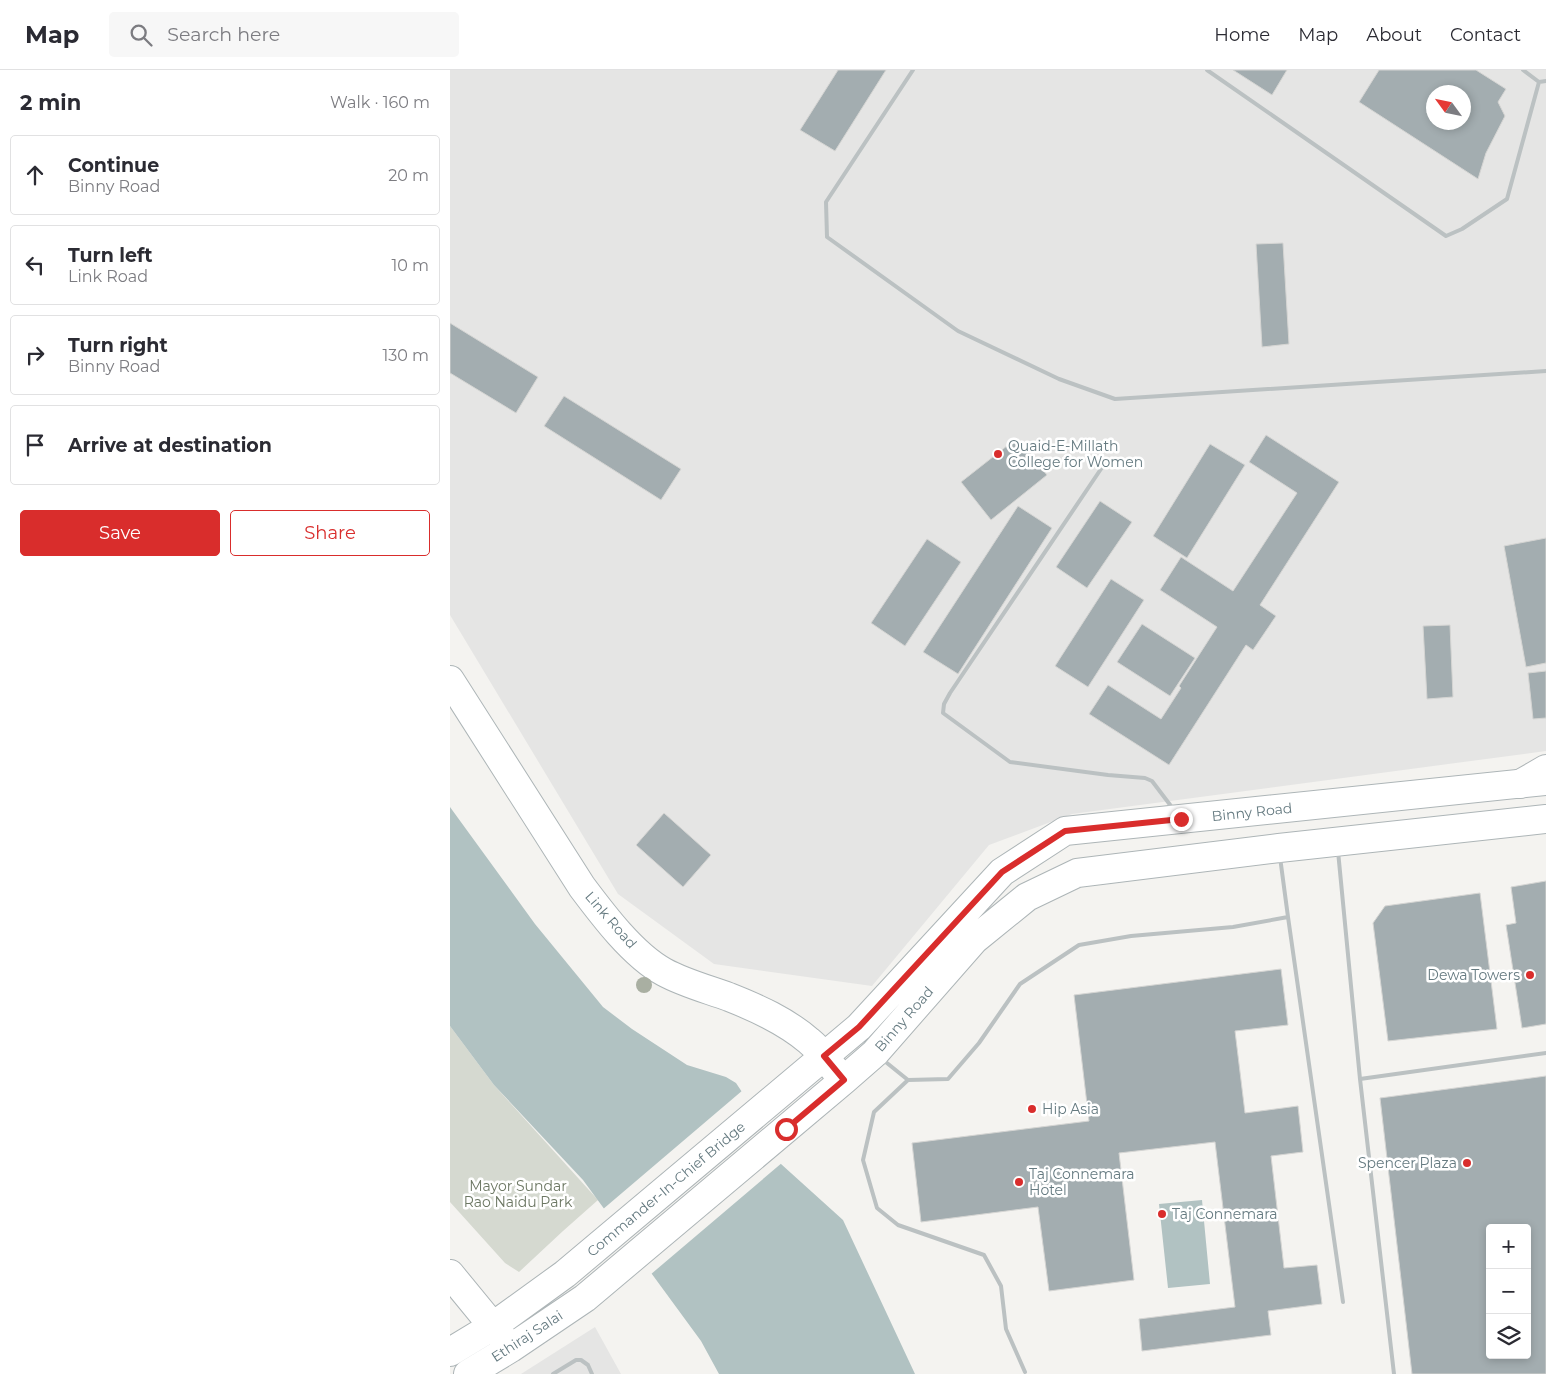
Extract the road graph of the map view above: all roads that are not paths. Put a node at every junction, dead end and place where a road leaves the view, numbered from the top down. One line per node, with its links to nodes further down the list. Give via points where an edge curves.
1 (913, 70): 6 (lane, via 826,202 827,236 958,330 1059,379 1115,399)
2 (1207, 70): 5 (lane, via 1446,236 1507,199)
3 (1522, 70): 5 (lane)
4 (1546, 81): 5 (lane)
5 (1539, 82)
6 (1546, 371)
7 (1106, 460): 11 (lane, via 950,693 943,713 1010,762 1152,781)
8 (450, 680): 18 (main road, Link Road, via 582,887 635,949 675,978 730,998 784,1023)
9 (1546, 768): 10 (main road)
10 (1533, 783): 11 (main road, Binny Road)
11 (1181, 819): 18 (main road, Binny Road, via 1065,831 1002,872 859,1027)
12 (1546, 819): 13 (main road, Binny Road)
13 (1337, 841): 14 (main road, Binny Road); 19 (lane)
14 (1279, 848): 15 (lane); 16 (main road, Binny Road, via 1077,873 1027,896 974,940)
15 (1288, 918): 21 (lane, via 1233,927 1131,936 1079,946 1020,984 979,1043 948,1079); 25 (lane)
16 (875, 1053): 20 (main road, Binny Road); 21 (lane)
17 (1546, 1053): 19 (lane)
18 (824, 1056): 20 (main road, Link Road); 22 (main road, Binny Road)
19 (1360, 1078): 33 (lane)
20 (844, 1080): 24 (main road, Binny Road)
21 (908, 1080): 29 (lane, via 874,1112 863,1160 877,1208 898,1225 984,1255 1001,1286 1006,1329)
22 (766, 1105): 26 (main road, Commander-In-Chief Bridge, via 565,1274)
23 (450, 1274): 26 (main road)
24 (585, 1298): 27 (main road, Ethiraj Salai)
25 (1343, 1302)
26 (493, 1326): 27 (main road); 28 (main road, Commander-In-Chief Bridge)
27 (511, 1348): 30 (main road, Ethiraj Salai)
28 (450, 1352)
29 (1025, 1372)
30 (468, 1374)
31 (553, 1374): 32 (lane, via 576,1360 588,1365)
32 (592, 1374)
33 (1394, 1374)

